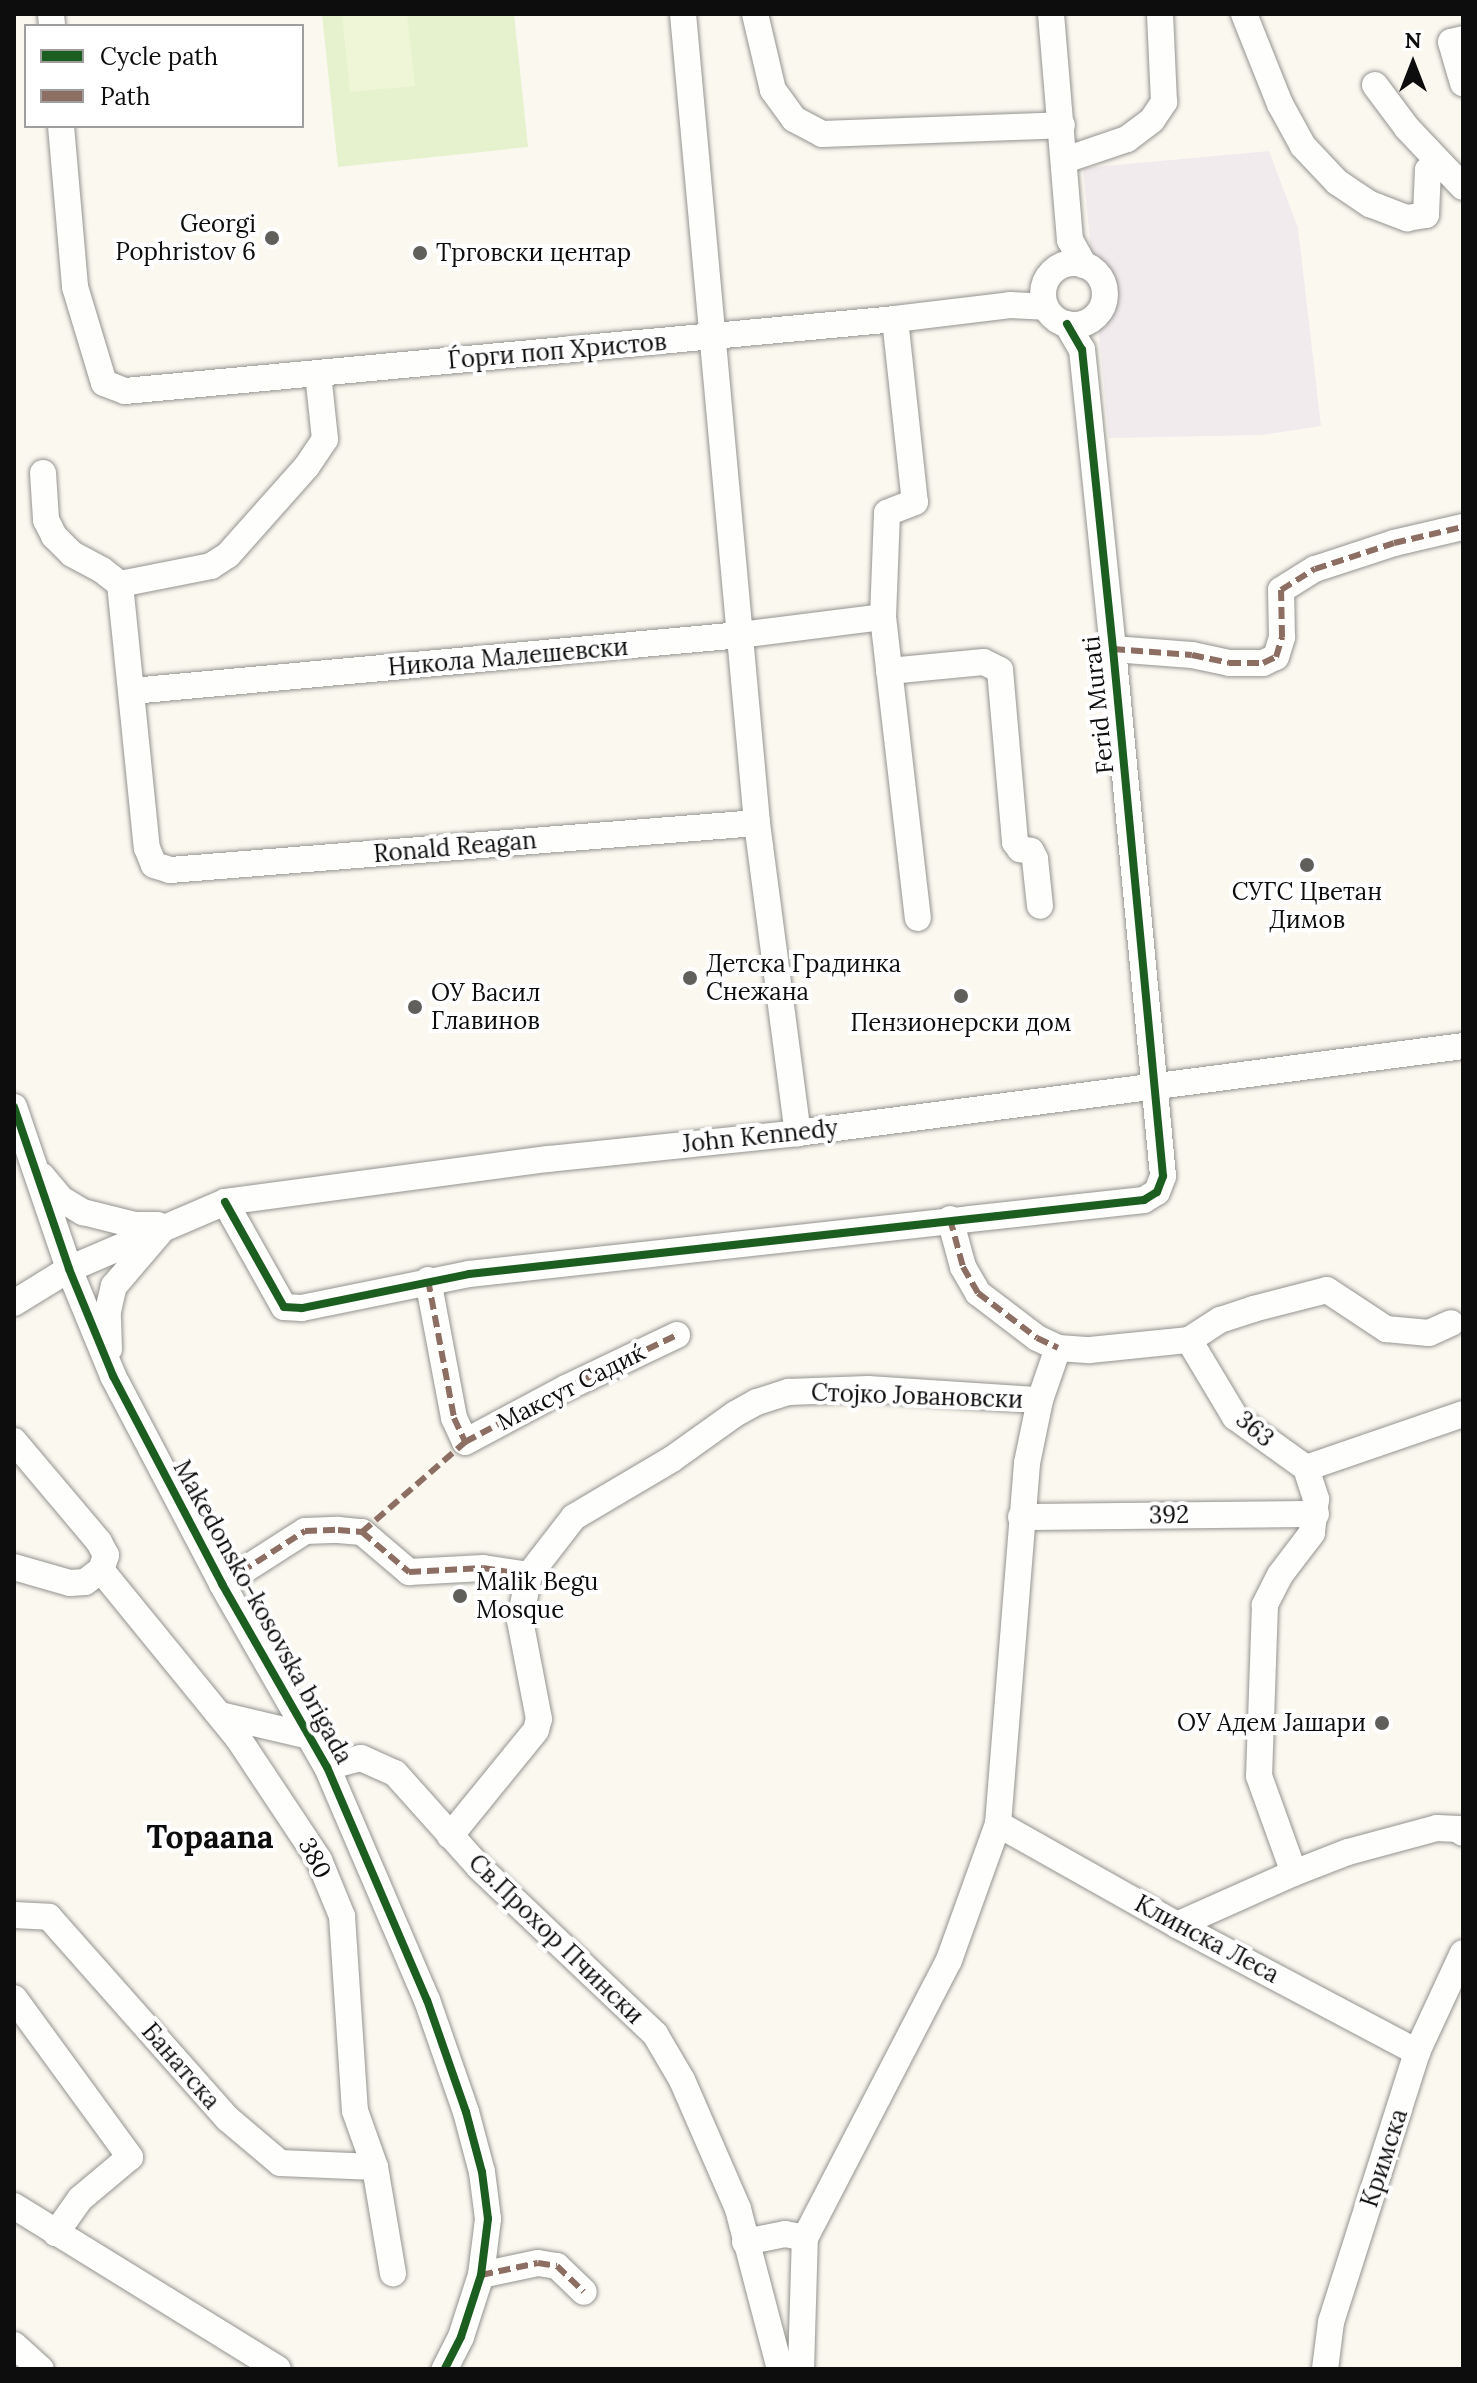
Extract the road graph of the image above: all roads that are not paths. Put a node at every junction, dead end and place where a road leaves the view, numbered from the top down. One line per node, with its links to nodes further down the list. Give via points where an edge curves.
1 (683, 14): 18 (street)
2 (755, 14): 9 (street, via 773,90 794,119 822,134)
3 (1051, 14): 9 (street)
4 (1160, 14): 11 (street, via 1164,102 1152,120 1127,139)
5 (1244, 14): 12 (street, via 1303,146 1337,182 1370,204 1407,218 1426,215 1428,170)
6 (1463, 39): 7 (street, via 1451,42)
7 (1463, 83)
8 (1375, 85): 12 (street)
9 (1062, 125): 11 (street)
10 (61, 128): 19 (street, Ѓорги поп Христов, via 75,287 104,383 125,391)
11 (1065, 160): 14 (street)
12 (1439, 164): 13 (street)
13 (1463, 187)
14 (1071, 266): 15 (street, via 1051,272); 17 (street, via 1096,272 1106,290 1106,301)
15 (1043, 297): 16 (street, Ѓорги поп Христов); 17 (street, via 1051,316)
16 (895, 319): 18 (street, Ѓорги поп Христов); 23 (street, via 915,502 887,513)
17 (1079, 323): 25 (street, Ferid Murati)
18 (713, 337): 19 (street, Ѓорги поп Христов); 24 (street)
19 (318, 373): 22 (street, via 325,439 228,555 188,573)
20 (43, 473): 22 (street, via 46,520 54,536)
21 (1463, 527): 25 (street, via 1315,569 1281,590 1282,637 1276,657 1263,663)
22 (120, 584): 27 (street)
23 (883, 617): 24 (street, Никола Малешевски); 26 (street)
24 (740, 635): 27 (street, Никола Малешевски); 28 (street)
25 (1113, 649): 32 (street, Ferid Murati)
26 (889, 671): 29 (street, via 984,662 1000,670 1015,842 1035,859); 30 (street)
27 (132, 691): 28 (street, Ronald Reagan, via 147,848 154,865 170,870)
28 (757, 823): 34 (street)
29 (1040, 906)
30 (918, 918)
31 (1463, 1046): 32 (street, John Kennedy)
32 (1154, 1086): 34 (street, John Kennedy); 37 (street, Ferid Murati, via 1163,1176 1152,1198)
33 (14, 1107): 35 (street, Makedonsko-kosovska brigada)
34 (798, 1133): 36 (street, John Kennedy, via 548,1159)
35 (32, 1164): 38 (street, via 61,1199 83,1212 135,1225); 39 (street, Makedonsko-kosovska brigada)
36 (225, 1202): 38 (street, John Kennedy); 40 (street, via 284,1307 328,1304)
37 (950, 1219): 40 (street); 46 (street, via 963,1267 978,1293)
38 (166, 1225): 39 (street, John Kennedy); 47 (street, via 111,1293 107,1333)
39 (69, 1269): 41 (street); 47 (street, Makedonsko-kosovska brigada)
40 (428, 1280): 44 (street, Максут Садиќ, via 445,1379 465,1442)
41 (26, 1285): 42 (street)
42 (14, 1303)
43 (1451, 1323): 45 (street, via 1429,1333 1386,1329 1327,1290 1220,1320)
44 (677, 1335)
45 (1189, 1340): 46 (street); 51 (street, 363, via 1235,1417)
46 (1058, 1348): 48 (street)
47 (113, 1376): 59 (street, Makedonsko-kosovska brigada)
48 (1040, 1400): 53 (street); 57 (street, Стојко Јовановски, via 868,1389 788,1392 757,1402 574,1517)
49 (1463, 1414): 51 (street)
50 (14, 1441): 55 (street, 380, via 99,1542 106,1555)
51 (1306, 1468): 52 (street)
52 (1316, 1514): 53 (street, 392); 64 (street, via 1312,1533 1271,1591 1263,1625 1259,1776)
53 (1021, 1517): 61 (street)
54 (14, 1567): 55 (street, via 70,1583 85,1582)
55 (101, 1570): 58 (street, 380)
56 (241, 1572): 57 (street, via 305,1531 338,1530 362,1532 409,1572 483,1568)
57 (529, 1575): 63 (street, Стојко Јовановски, via 520,1620 539,1719 536,1730)
58 (220, 1715): 59 (street); 70 (street, 380, via 319,1860 342,1916 355,2111)
59 (309, 1736): 60 (street, Makedonsko-kosovska brigada)
60 (327, 1767): 63 (street, Св.Прохор Пчински, via 361,1758 379,1763 395,1773); 76 (street, Makedonsko-kosovska brigada, via 427,2000 466,2112 488,2219)
61 (998, 1824): 66 (street, Клинска Леса); 73 (street, via 949,1960)
62 (1463, 1833): 64 (street, via 1437,1828)
63 (450, 1836): 74 (street, Св.Прохор Пчински, via 655,2034 709,2141 738,2209)
64 (1294, 1873): 66 (street)
65 (14, 1915): 70 (street, Банатска, via 49,1917 228,2119 280,2163)
66 (1177, 1925): 69 (street, Клинска Леса)
67 (1463, 1953): 69 (street, Кримска)
68 (14, 1998): 72 (street, via 130,2157 80,2199)
69 (1417, 2052): 86 (street, Кримска, via 1331,2322)
70 (375, 2167): 75 (street, 380)
71 (14, 2206): 72 (street)
72 (56, 2233): 81 (street)
73 (805, 2238): 74 (street, via 785,2234); 85 (street)
74 (745, 2242): 84 (street, Св.Прохор Пчински)
75 (393, 2273)
76 (481, 2275): 77 (street, via 538,2263 557,2266); 78 (street, Makedonsko-kosovska brigada)
77 (584, 2292)
78 (461, 2337): 82 (street); 83 (street, Makedonsko-kosovska brigada)
79 (14, 2345): 80 (street)
80 (41, 2369)
81 (278, 2369)
82 (432, 2369)
83 (445, 2369)
84 (780, 2369)
85 (801, 2369)
86 (1325, 2369)

